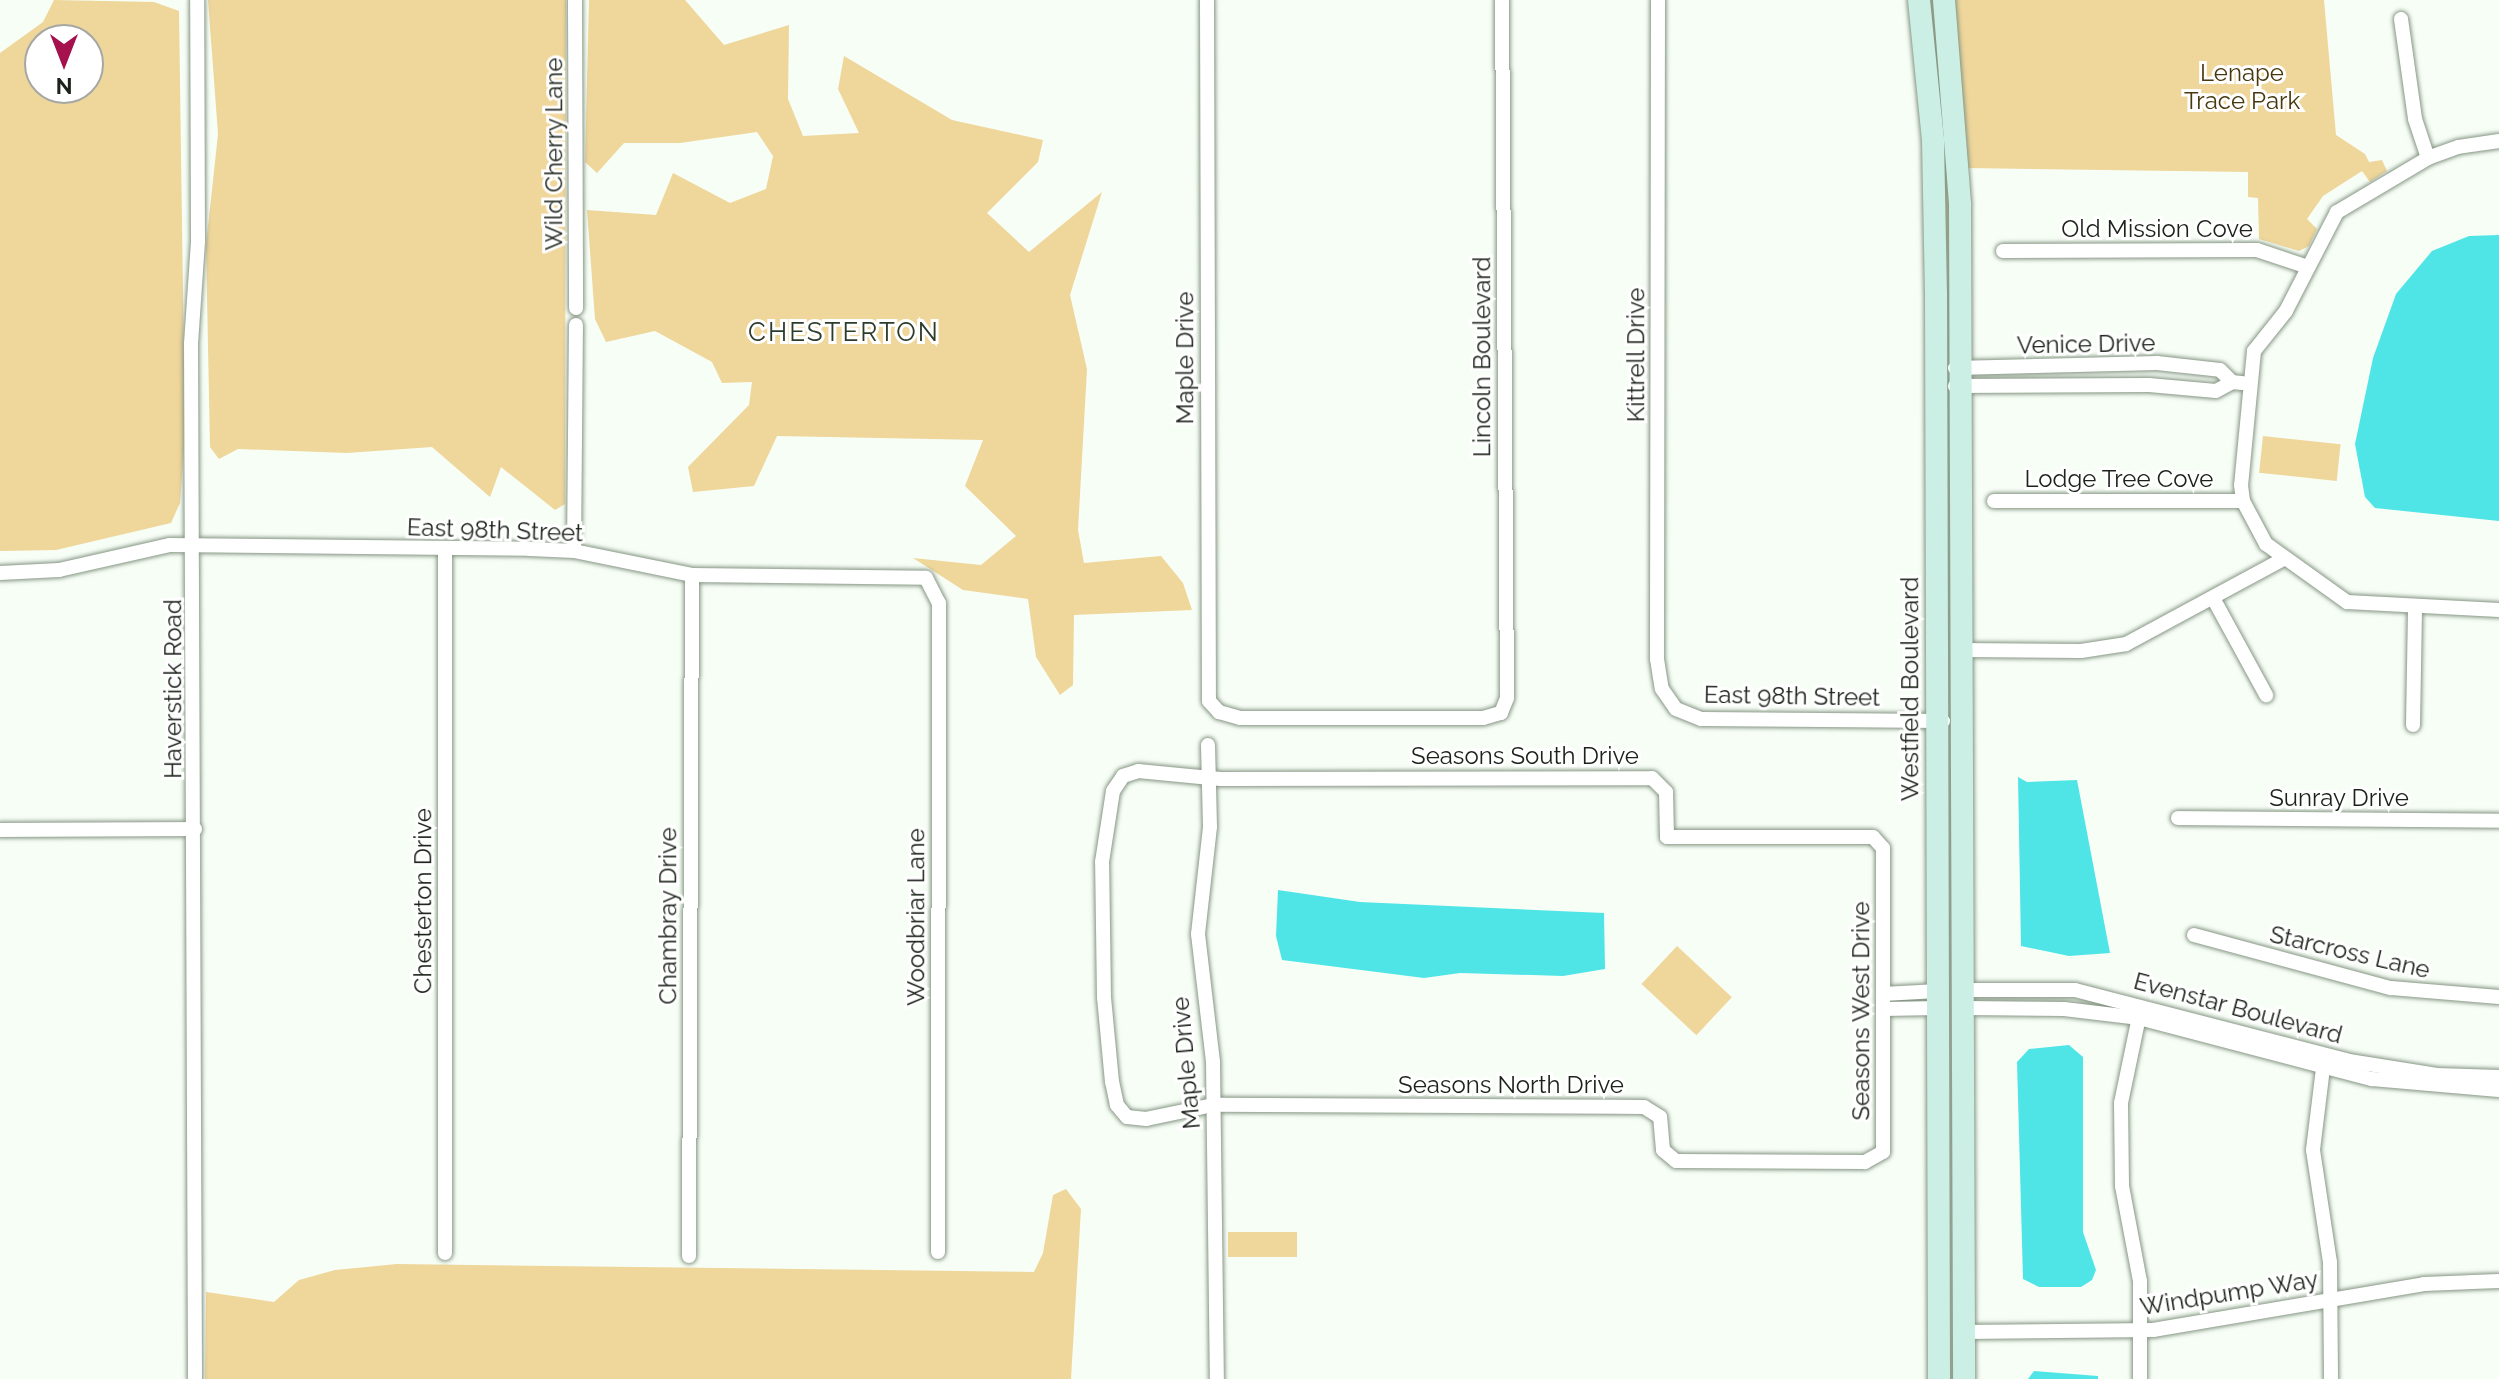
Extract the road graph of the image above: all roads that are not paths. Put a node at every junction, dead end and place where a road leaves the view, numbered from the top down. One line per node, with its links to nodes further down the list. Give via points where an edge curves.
1 (197, 0): 21 (street, Haverstick Road, via 198,241 191,344)
2 (575, 0): 13 (street, Wild Cherry Lane)
3 (1207, 0): 34 (street, Maple Drive, via 1209,701 1219,712 1255,718 1483,718)
4 (1502, 0): 34 (street, Lincoln Boulevard, via 1507,698)
5 (1658, 0): 33 (street, Kittrell Drive, via 1657,659 1662,689)
6 (1919, 0): 15 (main road, Westfield Boulevard, via 1933,140)
7 (1944, 0): 16 (main road, via 1958,150)
8 (2401, 19): 10 (street, via 2415,119)
9 (2499, 141): 10 (street)
10 (2428, 158): 12 (street, via 2337,212)
11 (2003, 251): 12 (street, Old Mission Cove, via 2257,250)
12 (2308, 267): 18 (street, via 2286,311 2254,351)
13 (576, 308)
14 (576, 325): 23 (street)
15 (1936, 377): 16 (street, Venice Drive); 35 (main road, Westfield Boulevard)
16 (1960, 377): 17 (street, Venice Drive, via 2216,391); 17 (street, Venice Drive, via 2157,363 2220,370); 31 (main road)
17 (2232, 382): 18 (street, Venice Drive)
18 (2250, 384): 20 (street)
19 (1994, 501): 20 (street, Lodge Tree Cove)
20 (2243, 501): 24 (street, via 2266,544)
21 (194, 546): 22 (street, East 98th Street); 25 (street, East 98th Street, via 147,548 59,570); 42 (street, Haverstick Road)
22 (445, 548): 23 (street, East 98th Street); 57 (street, Chesterton Drive)
23 (574, 551): 26 (street, East 98th Street)
24 (2283, 559): 28 (street); 29 (street, via 2347,602)
25 (0, 573)
26 (692, 575): 27 (street, East 98th Street, via 919,576); 58 (street, Chambray Drive)
27 (933, 583): 56 (street, Woodbriar Lane, via 939,603)
28 (2213, 598): 31 (street, via 2141,637 2103,649); 32 (street)
29 (2415, 608): 30 (street); 37 (street)
30 (2499, 610)
31 (1961, 650): 36 (main road)
32 (2266, 695)
33 (1672, 706): 35 (street, East 98th Street, via 1701,719)
34 (1501, 713)
35 (1937, 721): 36 (street, East 98th Street); 48 (main road, Westfield Boulevard)
36 (1962, 722): 47 (main road)
37 (2413, 725)
38 (1208, 745): 39 (street, Maple Drive)
39 (1208, 779): 44 (street, Seasons South Drive, via 1652,778 1666,792 1667,837 1873,837); 54 (street, Maple Drive, via 1210,827 1198,934); 54 (street, via 1138,771 1123,776 1113,791 1102,862 1101,941 1117,1105 1127,1117 1146,1119)
40 (2178, 818): 41 (street, Sunray Drive)
41 (2499, 821)
42 (195, 829): 43 (street); 63 (street, Haverstick Road)
43 (0, 830)
44 (1883, 848): 49 (street, Seasons West Drive)
45 (2194, 935): 46 (street, Starcross Lane, via 2391,988)
46 (2499, 997)
47 (1964, 999): 50 (street, Evenstar Boulevard); 62 (main road)
48 (1938, 1000): 49 (street); 65 (main road, Westfield Boulevard)
49 (1883, 1001): 55 (street, Seasons West Drive, via 1883,1152)
50 (2140, 1011): 51 (street, Evenstar Boulevard); 61 (street, via 2121,1103 2122,1186 2140,1281)
51 (2323, 1062): 52 (street, Evenstar Boulevard); 53 (street, Evenstar Boulevard, via 2421,1087); 60 (street, via 2313,1150)
52 (2499, 1077)
53 (2499, 1090)
54 (1213, 1105): 55 (street, Seasons North Drive, via 1644,1107 1660,1117 1663,1150 1676,1161); 64 (street, Maple Drive)
55 (1865, 1162)
56 (938, 1252)
57 (445, 1253)
58 (689, 1256)
59 (2499, 1281): 60 (street, Windpump Way, via 2424,1284)
60 (2331, 1299): 61 (street, Windpump Way); 68 (street)
61 (2141, 1330): 62 (street, Windpump Way); 67 (street)
62 (1964, 1332): 66 (main road)
63 (195, 1379)
64 (1217, 1379)
65 (1939, 1379)
66 (1964, 1379)
67 (2140, 1379)
68 (2331, 1379)

